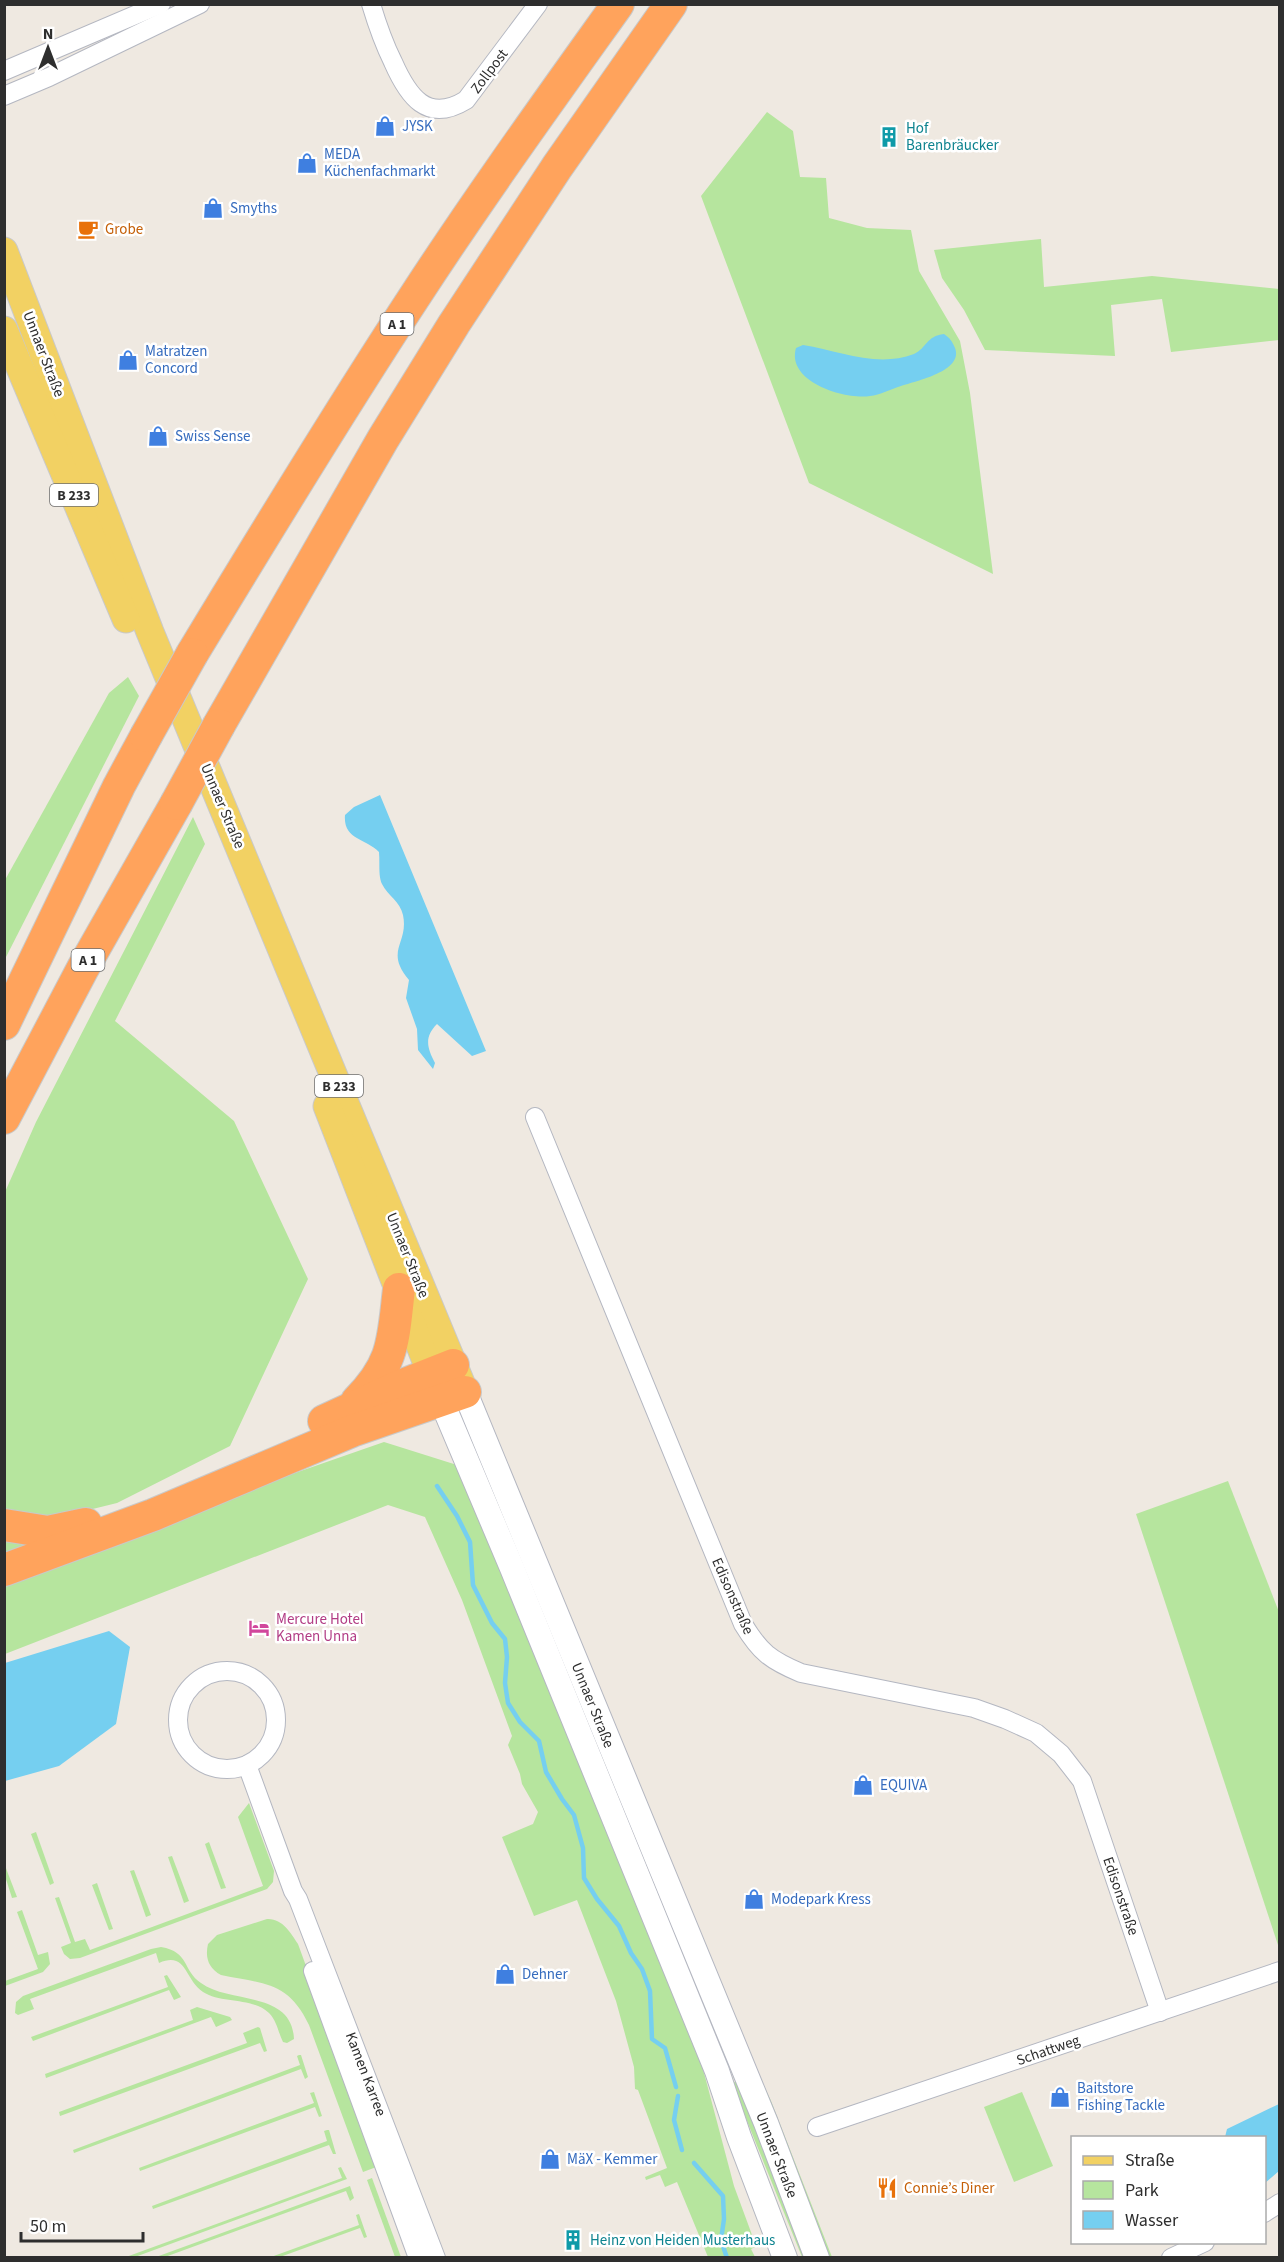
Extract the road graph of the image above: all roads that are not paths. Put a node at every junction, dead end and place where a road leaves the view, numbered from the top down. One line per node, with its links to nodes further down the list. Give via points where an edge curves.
1 (161, 4): 7 (street)
2 (200, 4): 8 (street)
3 (538, 4): 6 (street, Zollpost, via 475,90 466,100 448,108 429,108 411,96 396,70)
4 (618, 4): 13 (highway, A 1, bridge, via 413,299 192,654 118,786)
5 (671, 4): 15 (highway, A 1, bridge, via 557,168 383,439 82,968)
6 (371, 7)
7 (4, 71)
8 (29, 87): 9 (street); 10 (street)
9 (4, 96)
10 (4, 106)
11 (4, 251): 17 (main road, Unnaer Straße / B 233, via 150,633)
12 (4, 330): 16 (main road, Unnaer Straße / B 233, via 320,1088)
13 (4, 1024)
14 (536, 1117): 24 (street, Edisonstraße, via 743,1624 756,1646 777,1663 801,1673 974,1708 1036,1733 1062,1754 1082,1781)
15 (4, 1118)
16 (399, 1289): 17 (main road, Unnaer Straße / B 233); 18 (highway, via 391,1354 369,1390)
17 (448, 1382): 18 (highway); 20 (highway, via 352,1431 153,1515); 31 (main road, Unnaer Straße, via 512,1568 713,2060); 32 (main road, Unnaer Straße, via 766,2122)
18 (348, 1410): 19 (highway, via 82,1526 48,1532)
19 (4, 1525)
20 (4, 1570)
21 (247, 1765): 21 (street, via 272,1741 276,1720 271,1699 249,1676 228,1671 207,1675 190,1688 179,1708 182,1741 206,1764 228,1769); 22 (street, Kamen Karree)
22 (293, 1891): 29 (street, Kamen Karree, via 293,1916); 30 (street, Kamen Karree)
23 (1280, 1971): 24 (street, Schattweg)
24 (1160, 2012): 25 (street, Schattweg)
25 (817, 2127)
26 (1280, 2203): 27 (street)
27 (1266, 2212)
28 (1201, 2244): 33 (street)
29 (418, 2258)
30 (436, 2258)
31 (785, 2258)
32 (817, 2258)
33 (1171, 2258)

